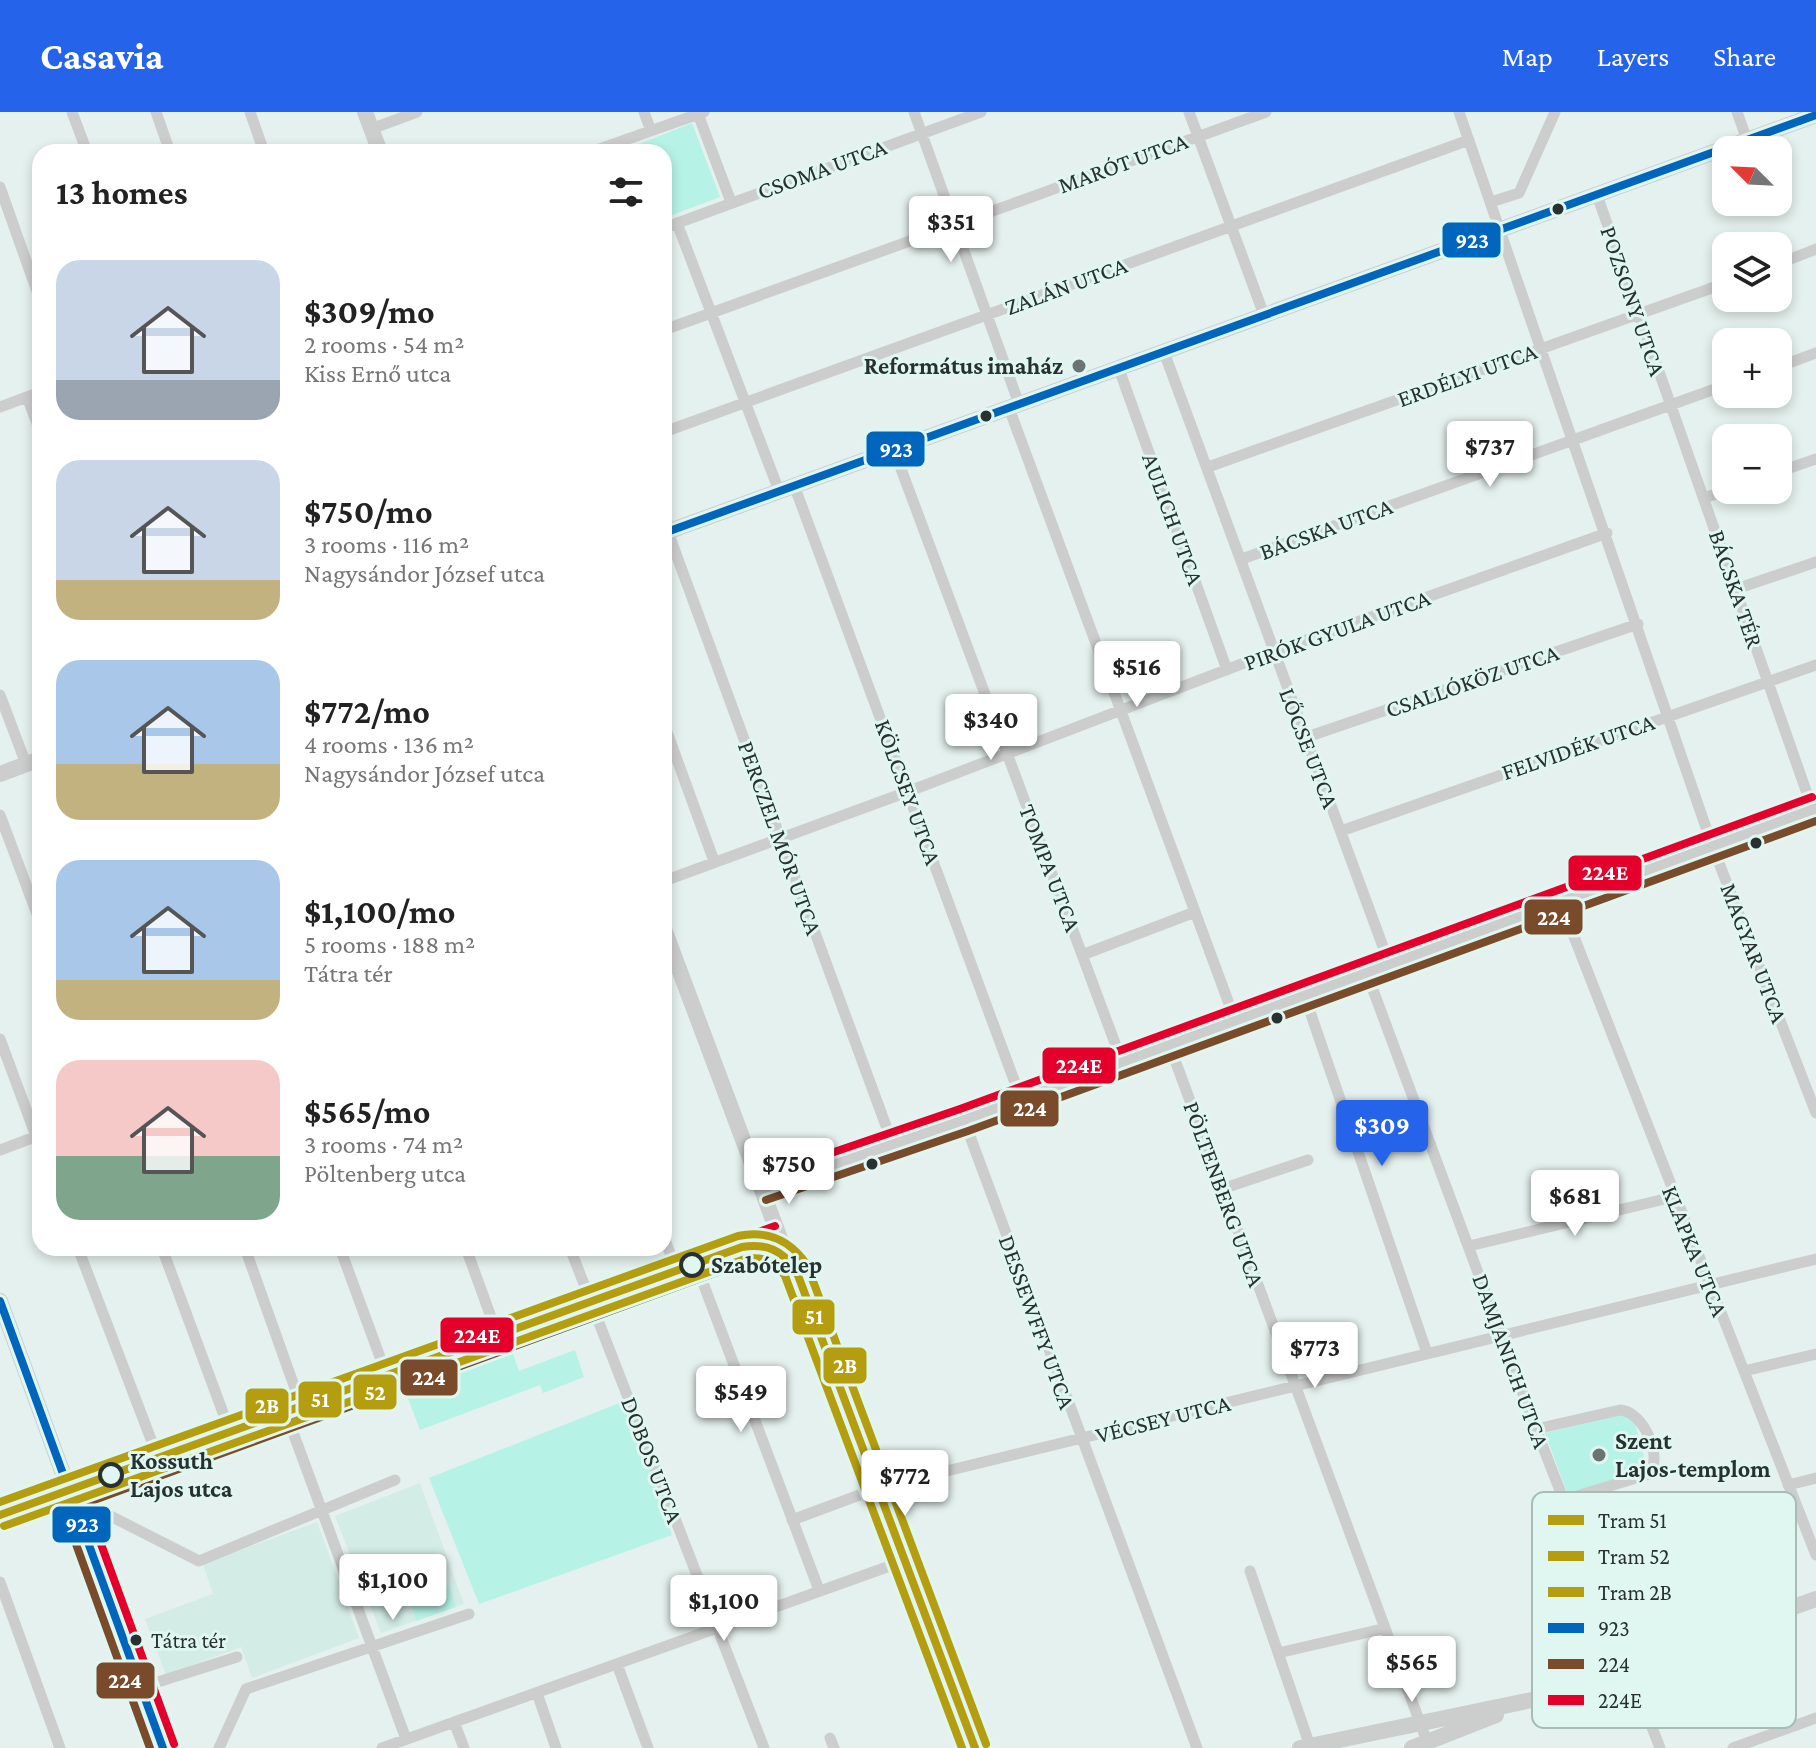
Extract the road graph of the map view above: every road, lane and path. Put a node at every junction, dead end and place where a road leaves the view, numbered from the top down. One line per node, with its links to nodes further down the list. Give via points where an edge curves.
1 (72, 112): 23 (street)
2 (156, 112): 24 (street)
3 (250, 112): 25 (street)
4 (365, 112): 16 (street)
5 (417, 112): 16 (street)
6 (644, 112): 17 (street)
7 (914, 112): 18 (street)
8 (981, 112): 18 (street, CSOMA UTCA)
9 (1189, 112): 21 (street)
10 (1266, 112): 21 (street, MARÓT UTCA)
11 (1459, 112): 22 (street, MAGYAR UTCA)
12 (1555, 112): 32 (street, via 1519,193)
13 (1737, 112): 19 (street)
14 (701, 113): 17 (street); 31 (street)
15 (1816, 116): 20 (street)
16 (371, 129): 26 (street)
17 (651, 131): 27 (street)
18 (922, 133): 31 (street, CSOMA UTCA); 34 (street)
19 (1746, 136)
20 (1758, 136)
21 (1198, 137): 34 (street, MARÓT UTCA); 36 (street)
22 (1469, 140): 32 (street, MAGYAR UTCA); 36 (street, ZALÁN UTCA)
23 (84, 144)
24 (167, 144)
25 (261, 144)
26 (377, 144)
27 (615, 144)
28 (1712, 153): 30 (street)
29 (0, 187): 40 (street)
30 (1597, 195): 37 (street); 45 (street, POZSONY UTCA)
31 (731, 202): 33 (street, CSOMA UTCA)
32 (1491, 202): 37 (street, MAGYAR UTCA)
33 (677, 223): 35 (street, CSOMA UTCA); 42 (street, KÖLCSEY UTCA)
34 (954, 223): 42 (street, MARÓT UTCA); 43 (street)
35 (672, 225)
36 (1233, 227): 43 (street, ZALÁN UTCA); 44 (street)
37 (1501, 231): 44 (street); 47 (street, MAGYAR UTCA)
38 (1816, 249): 39 (street)
39 (1792, 258)
40 (32, 277)
41 (1712, 288): 45 (street, ERDÉLYI UTCA)
42 (711, 313): 46 (street, MARÓT UTCA); 55 (street, KÖLCSEY UTCA)
43 (988, 314): 55 (street, ZALÁN UTCA); 56 (street)
44 (1264, 315): 48 (street)
45 (1638, 316): 47 (street, ERDÉLYI UTCA); 58 (street, POZSONY UTCA)
46 (672, 327)
47 (1540, 349): 61 (street, MAGYAR UTCA); 64 (street, ERDÉLYI UTCA)
48 (1164, 352): 51 (street); 64 (street, LŐCSE UTCA)
49 (1816, 353): 50 (street)
50 (1792, 362)
51 (1119, 369): 56 (street); 78 (street, AULICH UTCA)
52 (1712, 390): 58 (street, BÁCSKA UTCA)
53 (32, 395): 54 (street)
54 (27, 397): 57 (street); 59 (street)
55 (745, 402): 60 (street, ZALÁN UTCA); 66 (street, KÖLCSEY UTCA)
56 (1014, 406): 62 (street); 81 (street)
57 (0, 407)
58 (1668, 407): 61 (street, BÁCSKA UTCA); 68 (street, BÁCSKA TÉR)
59 (32, 410)
60 (672, 429)
61 (1573, 441): 70 (street, MAGYAR UTCA); 72 (street, BÁCSKA UTCA)
62 (894, 450): 66 (street); 85 (street, TOMPA UTCA)
63 (1816, 459): 65 (street)
64 (1208, 467): 72 (street, LŐCSE UTCA)
65 (1792, 467)
66 (787, 488): 69 (street); 89 (street, KÖLCSEY UTCA)
67 (1712, 495): 68 (street)
68 (1704, 498): 74 (street, BÁCSKA TÉR)
69 (672, 530)
70 (1607, 533): 75 (street, MAGYAR UTCA); 76 (street, PIRÓK GYULA UTCA)
71 (672, 548): 93 (street, PERCZEL MÓR UTCA)
72 (1242, 559): 76 (street, LŐCSE UTCA)
73 (1816, 562): 74 (street)
74 (1736, 589): 79 (street, BÁCSKA TÉR)
75 (1638, 624): 82 (street, MAGYAR UTCA); 83 (street, CSALLÓKÖZ UTCA)
76 (1273, 652): 78 (street, PIRÓK GYULA UTCA); 83 (street, LŐCSE UTCA)
77 (1816, 665): 79 (street, FELVIDÉK UTCA)
78 (1227, 670): 81 (street, PIRÓK GYULA UTCA)
79 (1768, 682): 82 (street, FELVIDÉK UTCA); 90 (street)
80 (0, 695): 86 (street)
81 (1118, 710): 85 (street, PIRÓK GYULA UTCA); 99 (street)
82 (1668, 716): 92 (street, FELVIDÉK UTCA); 94 (street, MAGYAR UTCA)
83 (1307, 737): 92 (street, LŐCSE UTCA)
84 (672, 746): 95 (street)
85 (1007, 753): 89 (street, PIRÓK GYULA UTCA); 101 (street, TOMPA UTCA)
86 (32, 760)
87 (32, 762): 88 (street)
88 (0, 774)
89 (907, 792): 93 (street, PIRÓK GYULA UTCA); 109 (street, KÖLCSEY UTCA)
90 (1815, 812): 94 (street)
91 (0, 815): 97 (street)
92 (1341, 831): 102 (street, LŐCSE UTCA)
93 (780, 838): 95 (street, PIRÓK GYULA UTCA); 114 (street, PERCZEL MÓR UTCA)
94 (1712, 845): 98 (street); 110 (street, MAGYAR UTCA)
95 (714, 861): 96 (street, PIRÓK GYULA UTCA)
96 (672, 878)
97 (32, 901)
98 (1560, 901): 102 (street); 119 (street, KLAPKA UTCA)
99 (1195, 912): 101 (street); 105 (street)
100 (672, 950): 117 (street)
101 (1082, 955): 108 (street, TOMPA UTCA)
102 (1389, 963): 103 (street)
103 (1366, 971): 104 (street); 121 (street, DAMJANICH UTCA)
104 (1304, 994): 105 (street); 137 (street)
105 (1235, 1020): 107 (street)
106 (0, 1039): 112 (street)
107 (1169, 1044): 108 (street); 118 (street, PÖLTENBERG UTCA)
108 (1122, 1062): 109 (street)
109 (1021, 1099): 111 (street)
110 (1816, 1113)
111 (964, 1120): 114 (street); 146 (street, DESSEWFFY UTCA)
112 (32, 1121)
113 (32, 1141): 115 (street)
114 (893, 1145): 117 (street)
115 (0, 1150)
116 (1308, 1160): 118 (street)
117 (762, 1189): 120 (street)
118 (1222, 1189): 141 (street, PÖLTENBERG UTCA)
119 (1673, 1197): 121 (street); 132 (street, KLAPKA UTCA)
120 (779, 1237): 130 (street); 151 (street)
121 (1469, 1246): 135 (street, DAMJANICH UTCA)
122 (81, 1256): 147 (street)
123 (165, 1256): 145 (street)
124 (248, 1256): 142 (street)
125 (343, 1256): 140 (street)
126 (469, 1256): 136 (street)
127 (573, 1256): 134 (street, DOBOS UTCA)
128 (671, 1256): 131 (street)
129 (1816, 1259): 132 (street, VÉCSEY UTCA)
130 (697, 1267): 131 (street); 159 (street)
131 (678, 1274): 134 (street)
132 (1709, 1286): 135 (street, VÉCSEY UTCA); 139 (street, KLAPKA UTCA)
133 (0, 1301): 155 (street)
134 (592, 1306): 136 (street); 168 (street, DOBOS UTCA)
135 (1501, 1336): 137 (street, VÉCSEY UTCA); 144 (street, DAMJANICH UTCA)
136 (499, 1339): 140 (street)
137 (1427, 1353): 141 (street, VÉCSEY UTCA)
138 (1816, 1354): 139 (street)
139 (1744, 1371): 150 (street, KLAPKA UTCA)
140 (388, 1379): 142 (street)
141 (1295, 1387): 146 (street, VÉCSEY UTCA); 169 (street, PÖLTENBERG UTCA)
142 (303, 1411): 143 (street)
143 (287, 1416): 145 (street); 157 (street)
144 (1536, 1429): 152 (street, DAMJANICH UTCA); 153 (street, via 1620,1410 1641,1419 1654,1459 1649,1474)
145 (232, 1437): 147 (street)
146 (1080, 1439): 151 (street, VÉCSEY UTCA); 195 (street, DESSEWFFY UTCA)
147 (160, 1463): 155 (street)
148 (1816, 1478): 150 (street)
149 (395, 1480): 157 (street)
150 (1788, 1485): 154 (street, KLAPKA UTCA)
151 (872, 1490): 159 (street, VÉCSEY UTCA); 161 (street)
152 (1561, 1492)
153 (1590, 1492)
154 (1791, 1492)
155 (71, 1496): 157 (street, via 199,1561); 158 (street); 174 (street)
156 (1796, 1505): 160 (street, KLAPKA UTCA)
157 (321, 1509): 170 (street, via 329,1517 372,1627)
158 (0, 1520)
159 (792, 1520): 164 (street)
160 (1816, 1555)
161 (901, 1562): 164 (street); 194 (street)
162 (1250, 1571): 171 (street)
163 (0, 1582): 186 (street)
164 (819, 1590): 168 (street)
165 (1816, 1599): 166 (street)
166 (1796, 1606)
167 (469, 1614): 170 (street)
168 (718, 1627): 173 (street); 193 (street, DOBOS UTCA)
169 (1382, 1629): 171 (street); 179 (street, PÖLTENBERG UTCA)
170 (374, 1646): 183 (street); 188 (street, via 246,1689)
171 (1278, 1653): 185 (street)
172 (237, 1657): 174 (street)
173 (617, 1664): 175 (street); 192 (street)
174 (142, 1687): 187 (street)
175 (537, 1693): 178 (street); 191 (street)
176 (1532, 1700): 179 (street); 184 (street)
177 (1816, 1718): 180 (street)
178 (454, 1722): 183 (street); 190 (street)
179 (1419, 1723): 184 (street, PÖLTENBERG UTCA); 185 (street)
180 (1796, 1725)
181 (1652, 1728): 196 (street, DAMJANICH UTCA)
182 (1788, 1728): 197 (street)
183 (406, 1739): 189 (street)
184 (1423, 1746)
185 (1305, 1747)
186 (60, 1748)
187 (163, 1748)
188 (219, 1748)
189 (382, 1748)
190 (464, 1748)
191 (556, 1748)
192 (648, 1748)
193 (764, 1748)
194 (971, 1748)
195 (1197, 1748)
196 (1660, 1748)
197 (1733, 1748)

